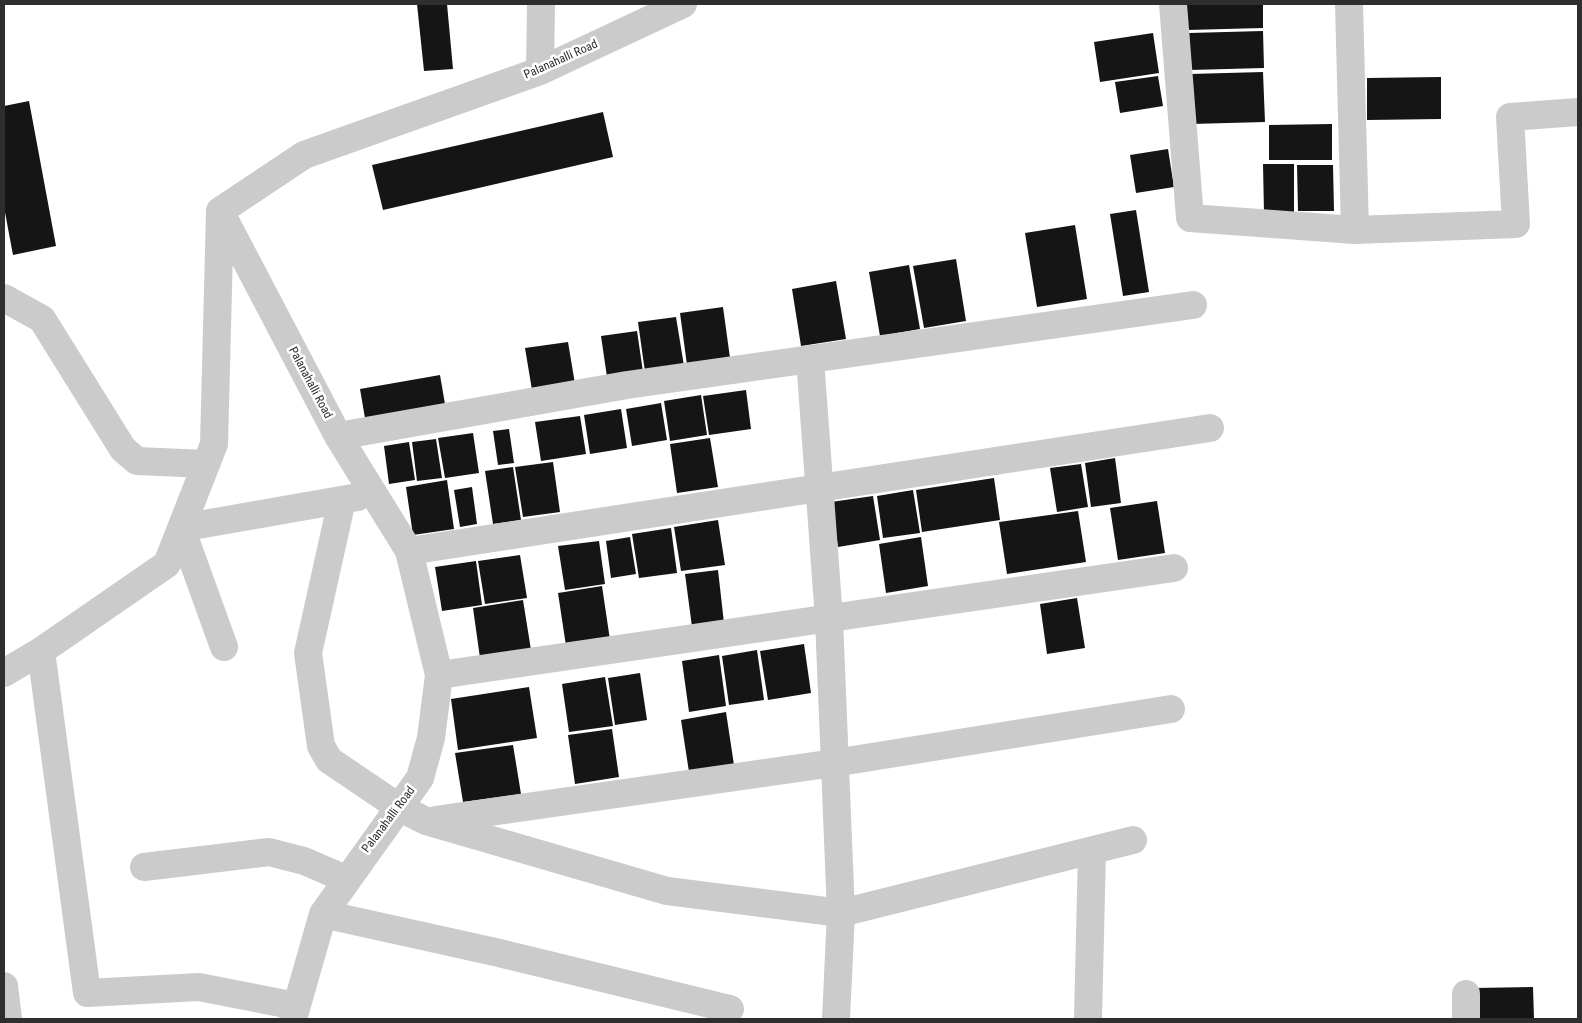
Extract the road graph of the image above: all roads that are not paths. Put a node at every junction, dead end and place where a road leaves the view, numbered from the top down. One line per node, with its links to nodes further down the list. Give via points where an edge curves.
1 (541, 4): 5 (street)
2 (683, 4): 5 (street, Palanahalli Road)
3 (1173, 4): 8 (street, via 1190,218)
4 (1349, 4): 8 (street)
5 (540, 71): 7 (street, Palanahalli Road, via 304,155)
6 (1578, 112): 8 (street, via 1510,117 1516,224)
7 (220, 210): 13 (street, Palanahalli Road); 14 (street, via 214,444)
8 (1354, 230)
9 (4, 298): 14 (street, via 42,319 123,449 137,461)
10 (1193, 305): 11 (street)
11 (810, 359): 13 (street, via 627,385); 15 (street)
12 (1210, 428): 15 (street)
13 (338, 436): 16 (street, Palanahalli Road)
14 (206, 464): 18 (street)
15 (819, 490): 19 (street); 21 (street)
16 (374, 494): 17 (street); 19 (street, Palanahalli Road)
17 (342, 500): 18 (street); 28 (street, via 308,653 321,746 329,760)
18 (181, 528): 22 (street); 23 (street, via 167,564)
19 (409, 551): 25 (street, Palanahalli Road)
20 (1174, 568): 21 (street)
21 (829, 619): 25 (street); 27 (street)
22 (224, 647)
23 (41, 651): 24 (street); 38 (street, via 87,993 198,987)
24 (4, 672)
25 (439, 675): 28 (street, Palanahalli Road, via 430,738 420,778)
26 (1171, 709): 27 (street)
27 (834, 763): 29 (street); 34 (street)
28 (400, 808): 29 (street); 33 (street, Palanahalli Road)
29 (426, 821): 34 (street, via 667,891)
30 (1133, 840): 31 (street)
31 (1092, 851): 34 (street); 41 (street)
32 (144, 867): 33 (street, via 269,852 304,861)
33 (346, 879): 35 (street, Palanahalli Road)
34 (842, 913): 40 (street)
35 (323, 914): 37 (street); 38 (street, Palanahalli Road)
36 (4, 986): 39 (street)
37 (730, 1009)
38 (294, 1013)
39 (8, 1019)
40 (836, 1019)
41 (1088, 1019)

